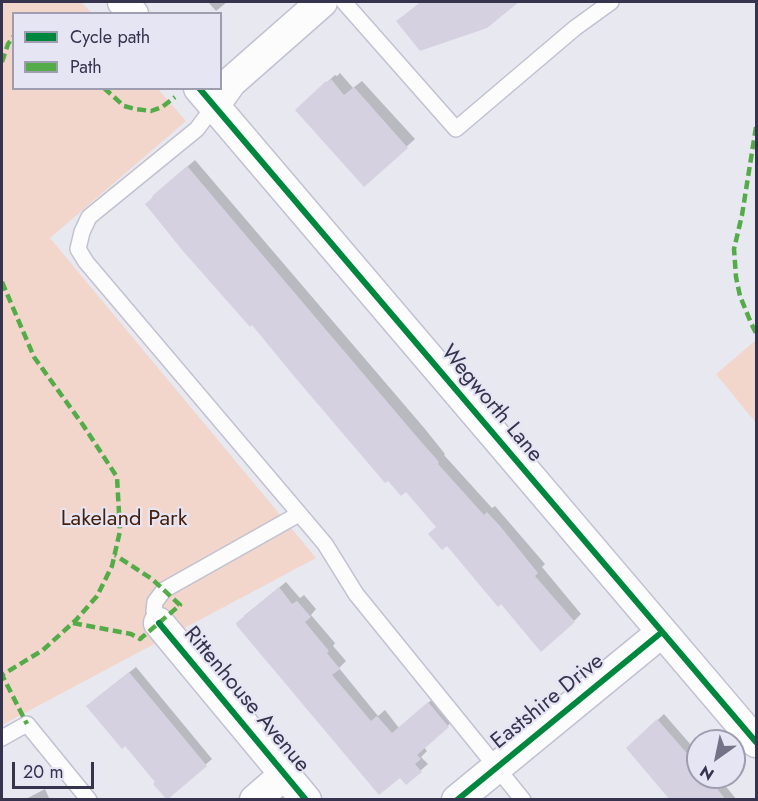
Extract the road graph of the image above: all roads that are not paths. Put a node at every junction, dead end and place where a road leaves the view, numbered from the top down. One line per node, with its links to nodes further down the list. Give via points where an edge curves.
1 (322, 2): 4 (street)
2 (344, 2): 3 (lane, via 456,129 575,28)
3 (612, 2)
4 (222, 88)
5 (207, 97): 6 (lane, via 197,129 89,217 78,249); 8 (street, Wegworth Lane)
6 (299, 514): 7 (lane, via 164,590 155,602); 11 (lane, via 325,544 356,594)
7 (159, 623): 12 (street, Rittenhouse Avenue)
8 (662, 632): 10 (street, Wegworth Lane); 11 (street, Eastshire Drive)
9 (2, 738): 13 (lane, via 27,724)
10 (756, 742)
11 (496, 767): 16 (street, Eastshire Drive); 17 (lane)
12 (285, 774): 14 (street); 15 (street, Rittenhouse Avenue)
13 (89, 800)
14 (255, 800)
15 (306, 800)
16 (457, 800)
17 (523, 800)

